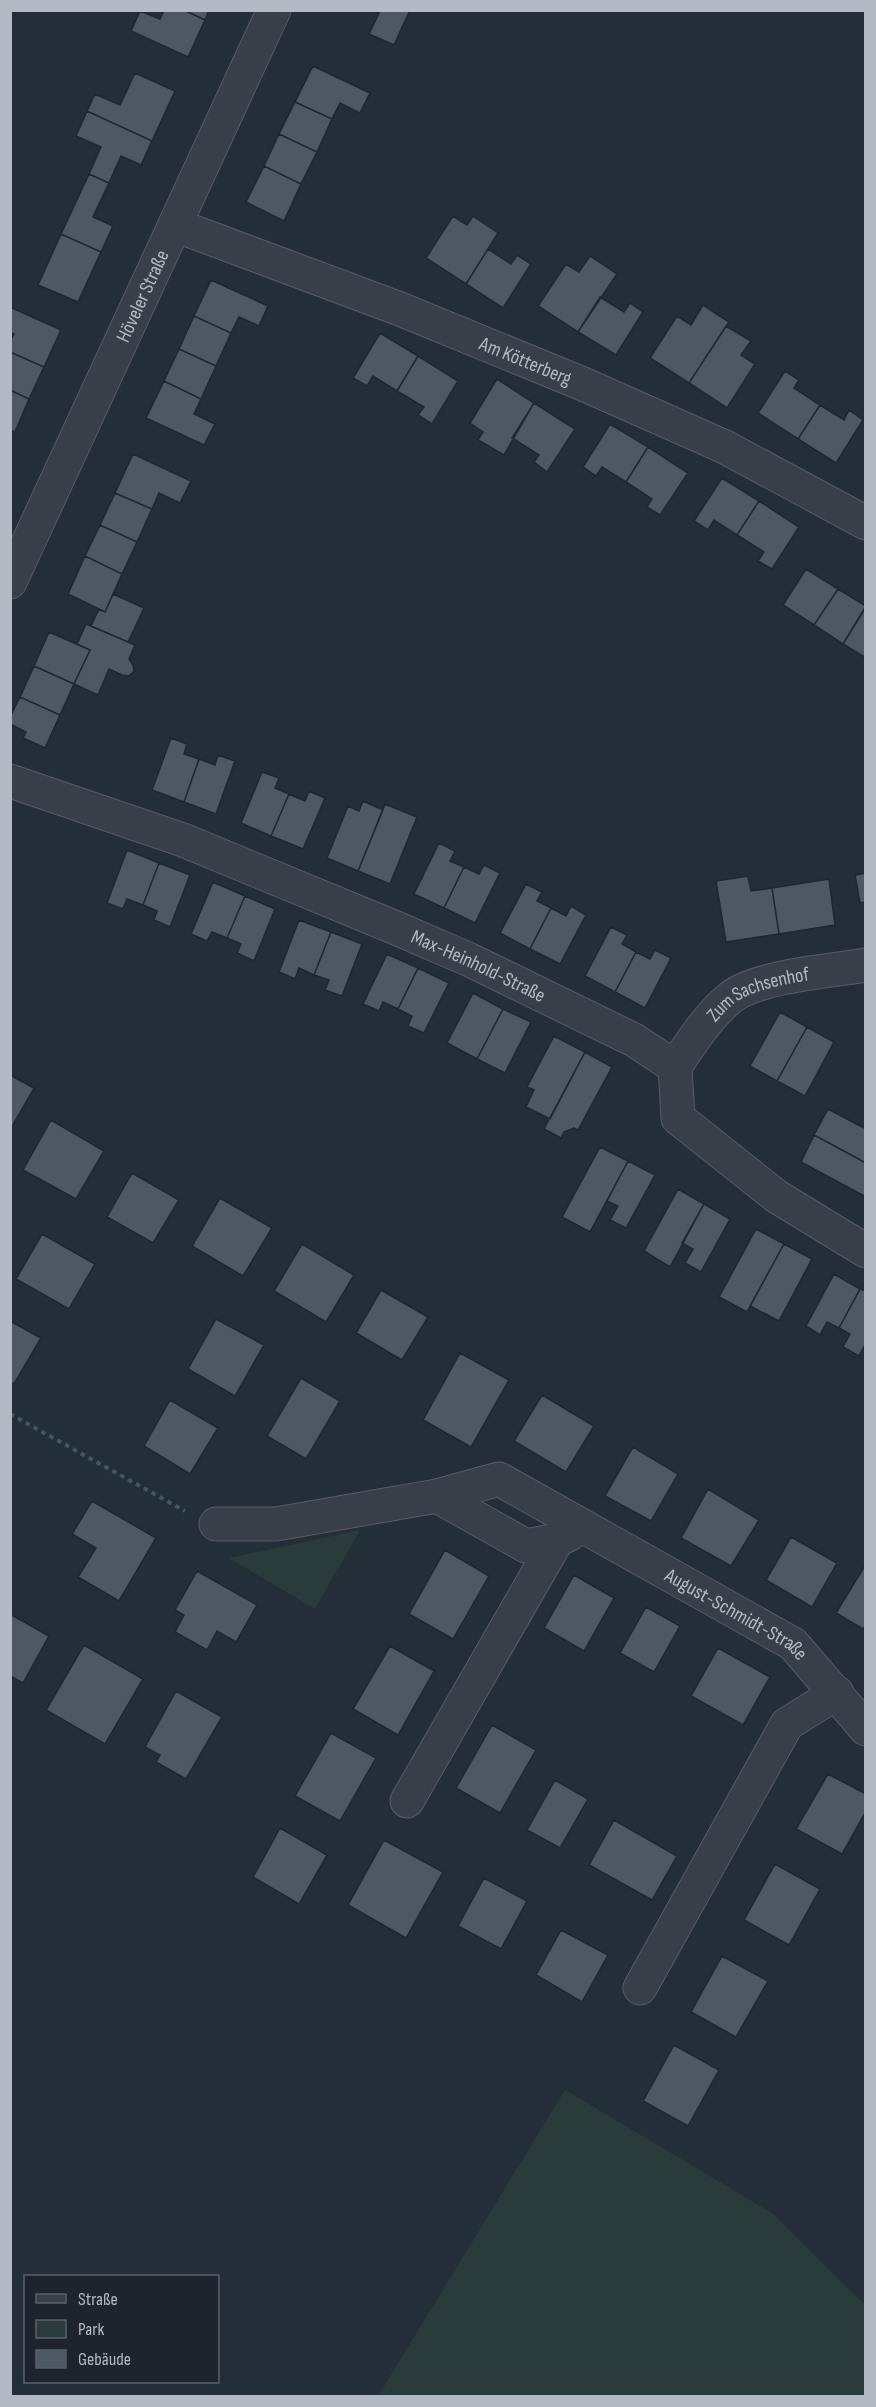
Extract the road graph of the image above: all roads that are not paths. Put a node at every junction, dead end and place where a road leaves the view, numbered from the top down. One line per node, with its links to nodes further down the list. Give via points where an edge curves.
1 (274, 10): 2 (street, Höveler Straße)
2 (175, 225): 3 (street, Am Kötterberg, via 400,309 583,384 725,447); 4 (street, Höveler Straße)
3 (866, 523)
4 (10, 582)
5 (10, 781): 7 (street, Max-Heinhold-Straße, via 183,840 470,960 634,1040)
6 (866, 965): 7 (street, Zum Sachsenhof, via 770,980 731,997 691,1042)
7 (675, 1067): 8 (street, via 678,1118 776,1196)
8 (866, 1251)
9 (437, 1496): 10 (street, August-Schmidt-Straße, via 276,1524); 11 (street, via 526,1546); 11 (street, August-Schmidt-Straße, via 499,1479)
10 (216, 1524)
11 (571, 1533): 12 (street, August-Schmidt-Straße, via 793,1644); 14 (street)
12 (837, 1693): 13 (street, August-Schmidt-Straße); 15 (street, via 787,1724)
13 (866, 1729)
14 (407, 1801)
15 (640, 1988)

